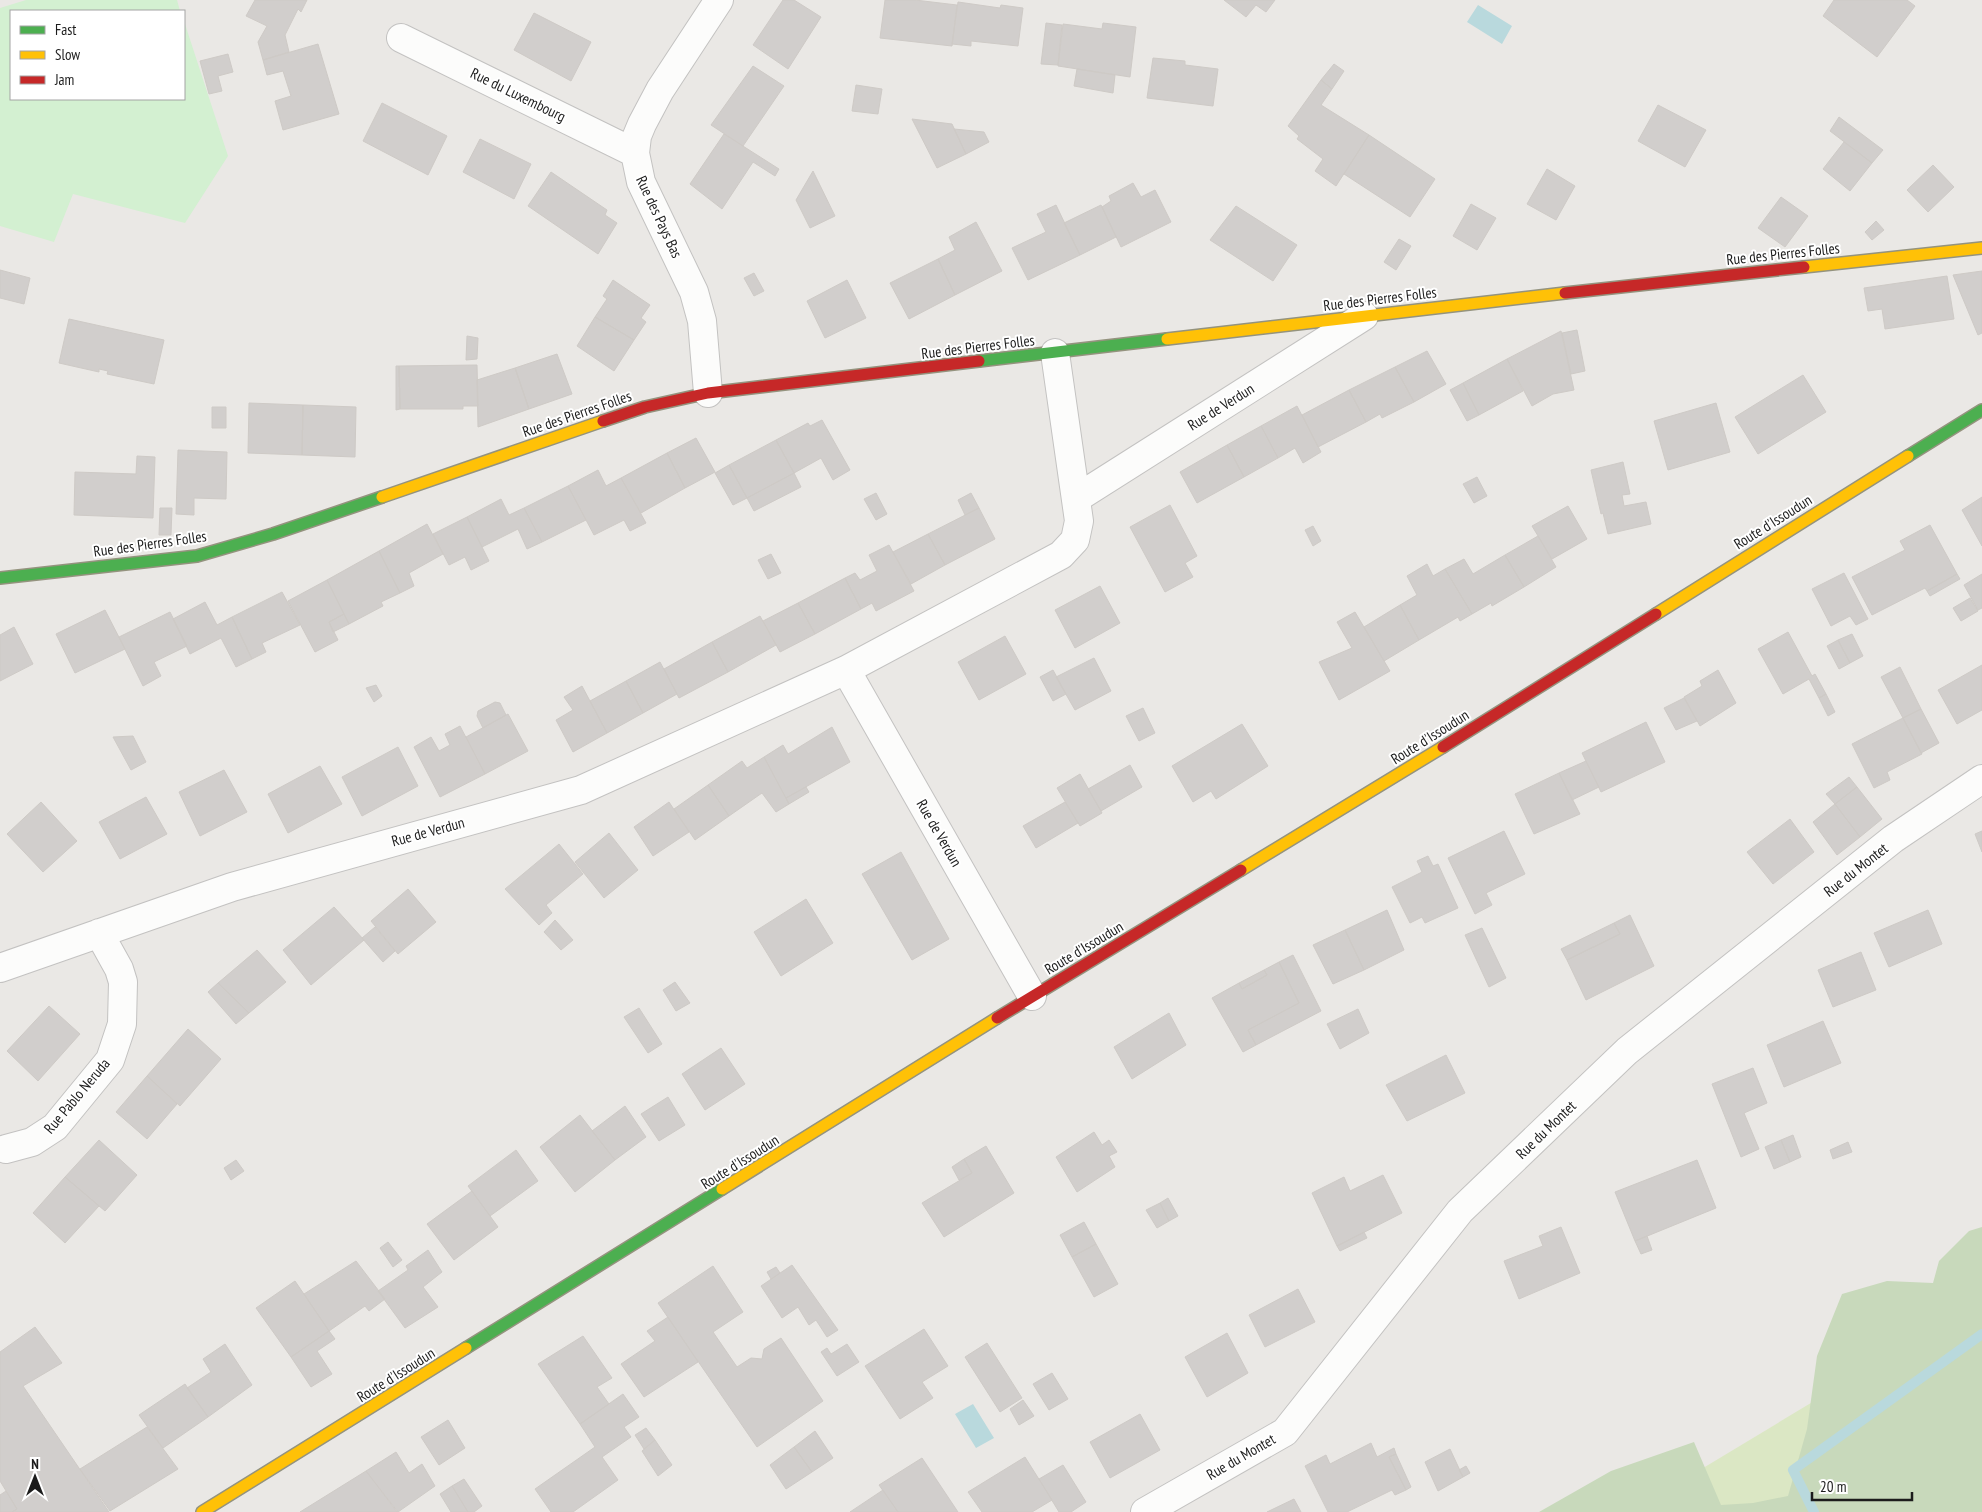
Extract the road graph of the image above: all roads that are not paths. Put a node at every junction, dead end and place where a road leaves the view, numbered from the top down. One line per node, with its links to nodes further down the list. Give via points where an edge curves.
1 (719, 0): 3 (street, Rue des Pays Bas, via 656,98 637,136)
2 (401, 38): 3 (street, Rue du Luxembourg)
3 (635, 153): 7 (street, Rue des Pays Bas, via 641,182 697,301 702,321)
4 (1982, 248): 5 (main road, Rue des Pierres Folles)
5 (1364, 316): 6 (main road, Rue des Pierres Folles); 9 (street, Rue de Verdun)
6 (1055, 353): 7 (main road, Rue des Pierres Folles); 9 (street, Rue de Verdun)
7 (708, 393): 10 (main road, Rue des Pierres Folles, via 645,407 273,534 197,556)
8 (1982, 410): 15 (main road, Route d'Issoudun, via 1382,784)
9 (1077, 498): 11 (street, Rue de Verdun, via 1078,534 1066,552)
10 (0, 578)
11 (846, 670): 13 (street, Rue de Verdun, via 581,790 232,887); 15 (street, Rue de Verdun)
12 (1982, 779): 18 (street, Rue du Montet, via 1894,840 1627,1051 1460,1211 1284,1432)
13 (99, 933): 14 (street, Rue de Verdun); 16 (street, Rue Pablo Neruda, via 123,982 122,1024 114,1051 55,1128 32,1142)
14 (0, 968)
15 (1032, 996): 17 (main road, Route d'Issoudun)
16 (6, 1149)
17 (202, 1512)
18 (1145, 1512)

